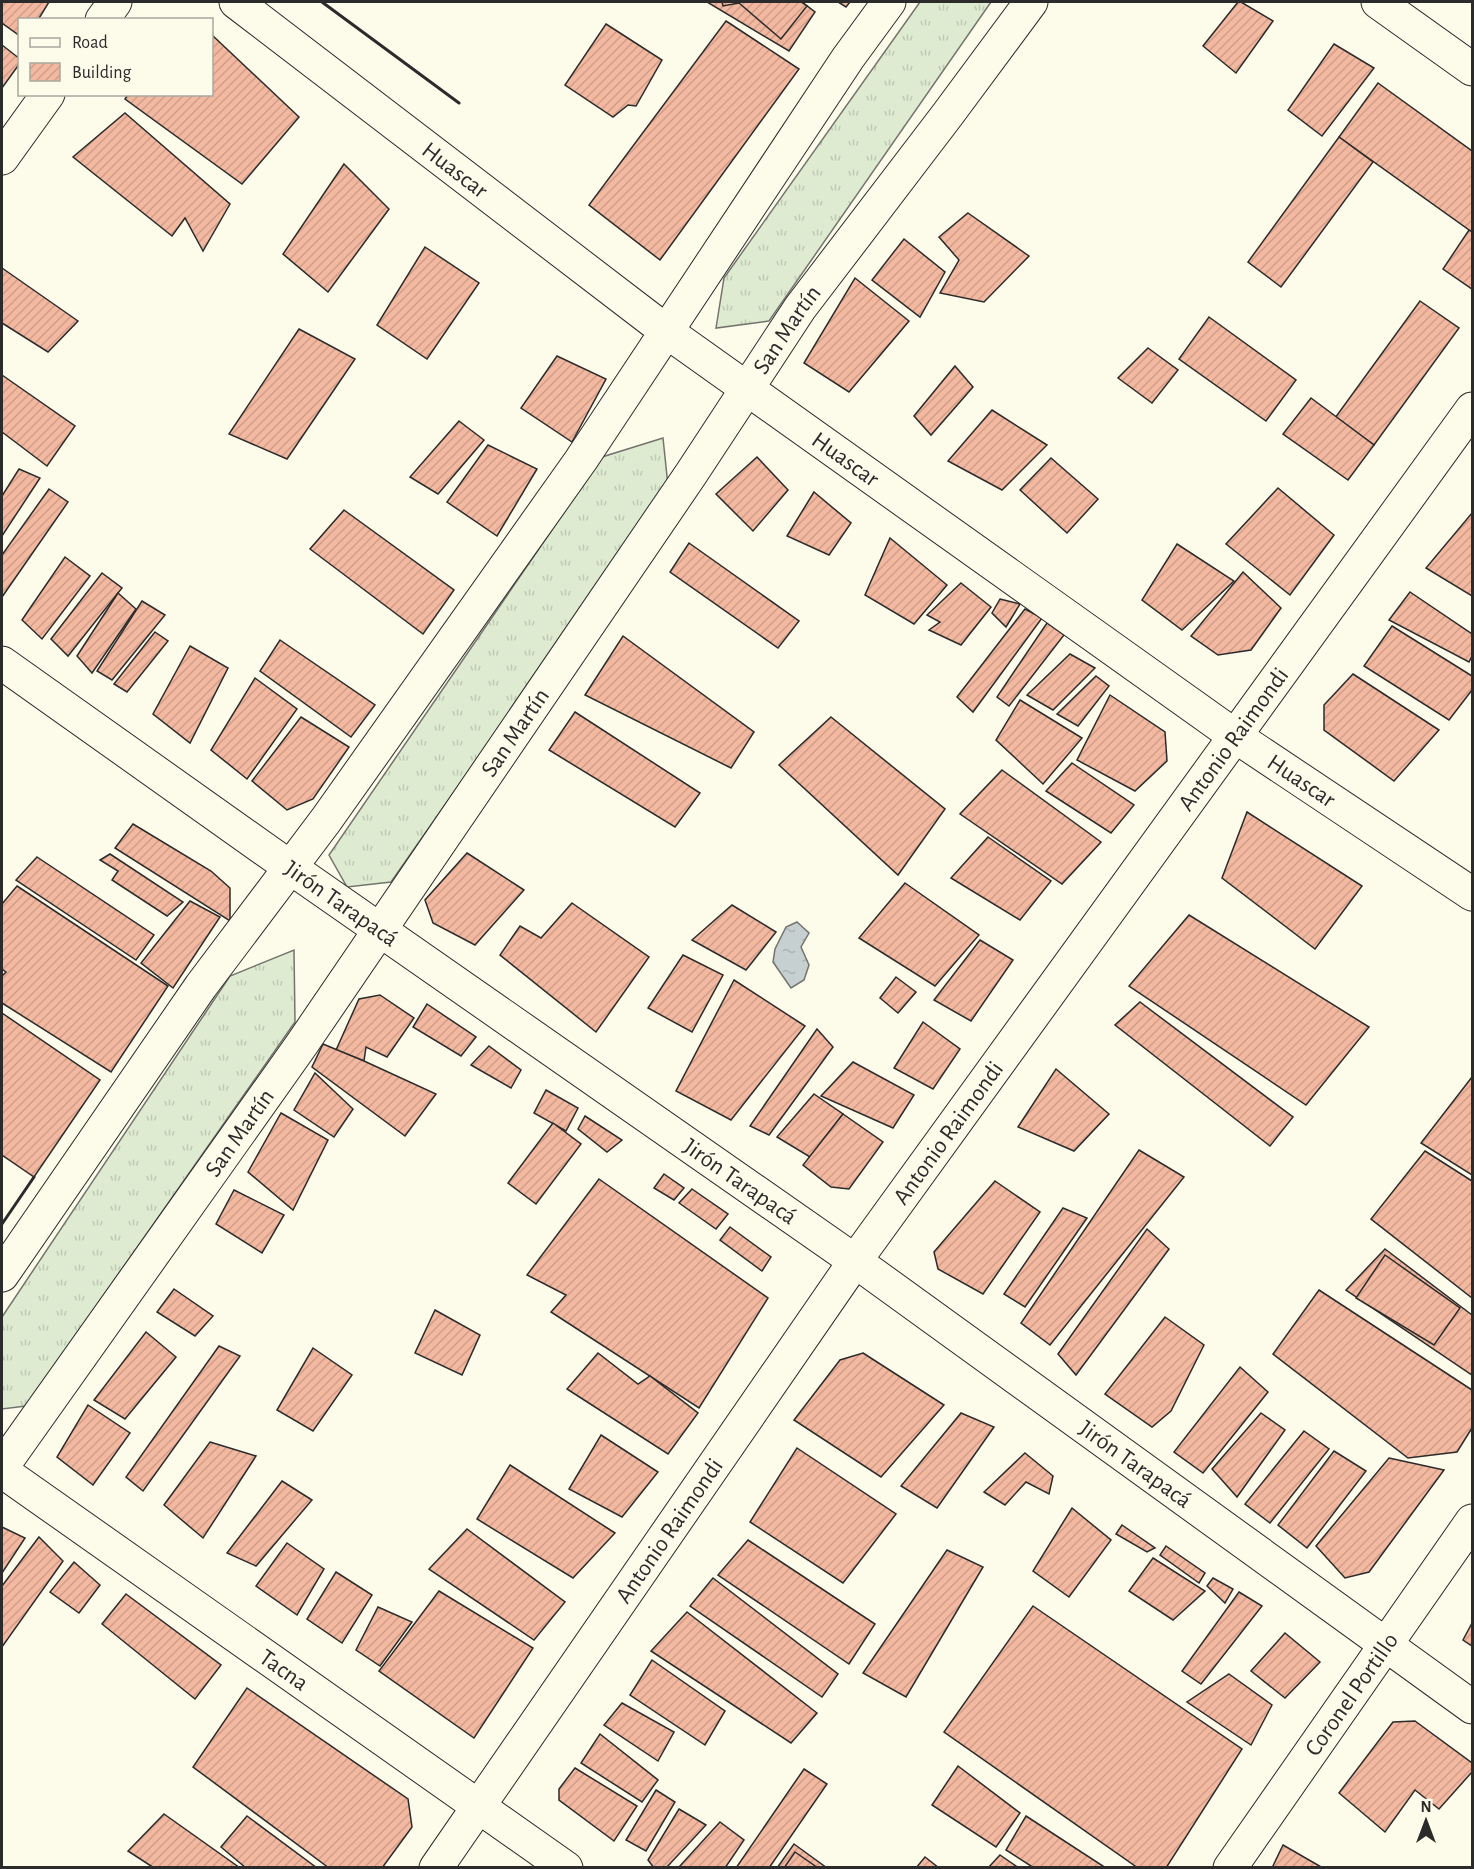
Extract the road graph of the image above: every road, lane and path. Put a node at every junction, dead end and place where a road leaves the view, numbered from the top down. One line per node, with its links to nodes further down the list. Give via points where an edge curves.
1 (115, 2): 6 (street)
2 (236, 2): 10 (street, Huascar)
3 (890, 2): 10 (street, via 848,58)
4 (1031, 2): 11 (street, San Martín, via 800,308)
5 (1378, 2): 7 (street)
6 (103, 18)
7 (1473, 69)
8 (47, 96): 9 (street)
9 (2, 158)
10 (666, 331): 11 (street, Huascar); 15 (street, via 581,460)
11 (748, 388): 14 (street, Huascar); 17 (street, San Martín)
12 (1473, 409): 14 (street, Antonio Raimondi)
13 (2, 663): 15 (street, Jirón Tarapacá)
14 (1235, 736): 16 (street, Huascar); 18 (street, Antonio Raimondi)
15 (291, 868): 17 (street, Jirón Tarapacá); 19 (street, via 201,986)
16 (1473, 894)
17 (379, 929): 18 (street, Jirón Tarapacá); 20 (street, San Martín)
18 (855, 1261): 22 (street, Jirón Tarapacá); 24 (street, Antonio Raimondi)
19 (2, 1275)
20 (2, 1469): 24 (street, Tacna)
21 (1473, 1521): 22 (street, Coronel Portillo)
22 (1387, 1645): 23 (street, Jirón Tarapacá); 27 (street, Coronel Portillo)
23 (1473, 1707)
24 (479, 1806): 25 (street, Antonio Raimondi); 26 (street, Tacna)
25 (436, 1868)
26 (566, 1868)
27 (1230, 1868)

